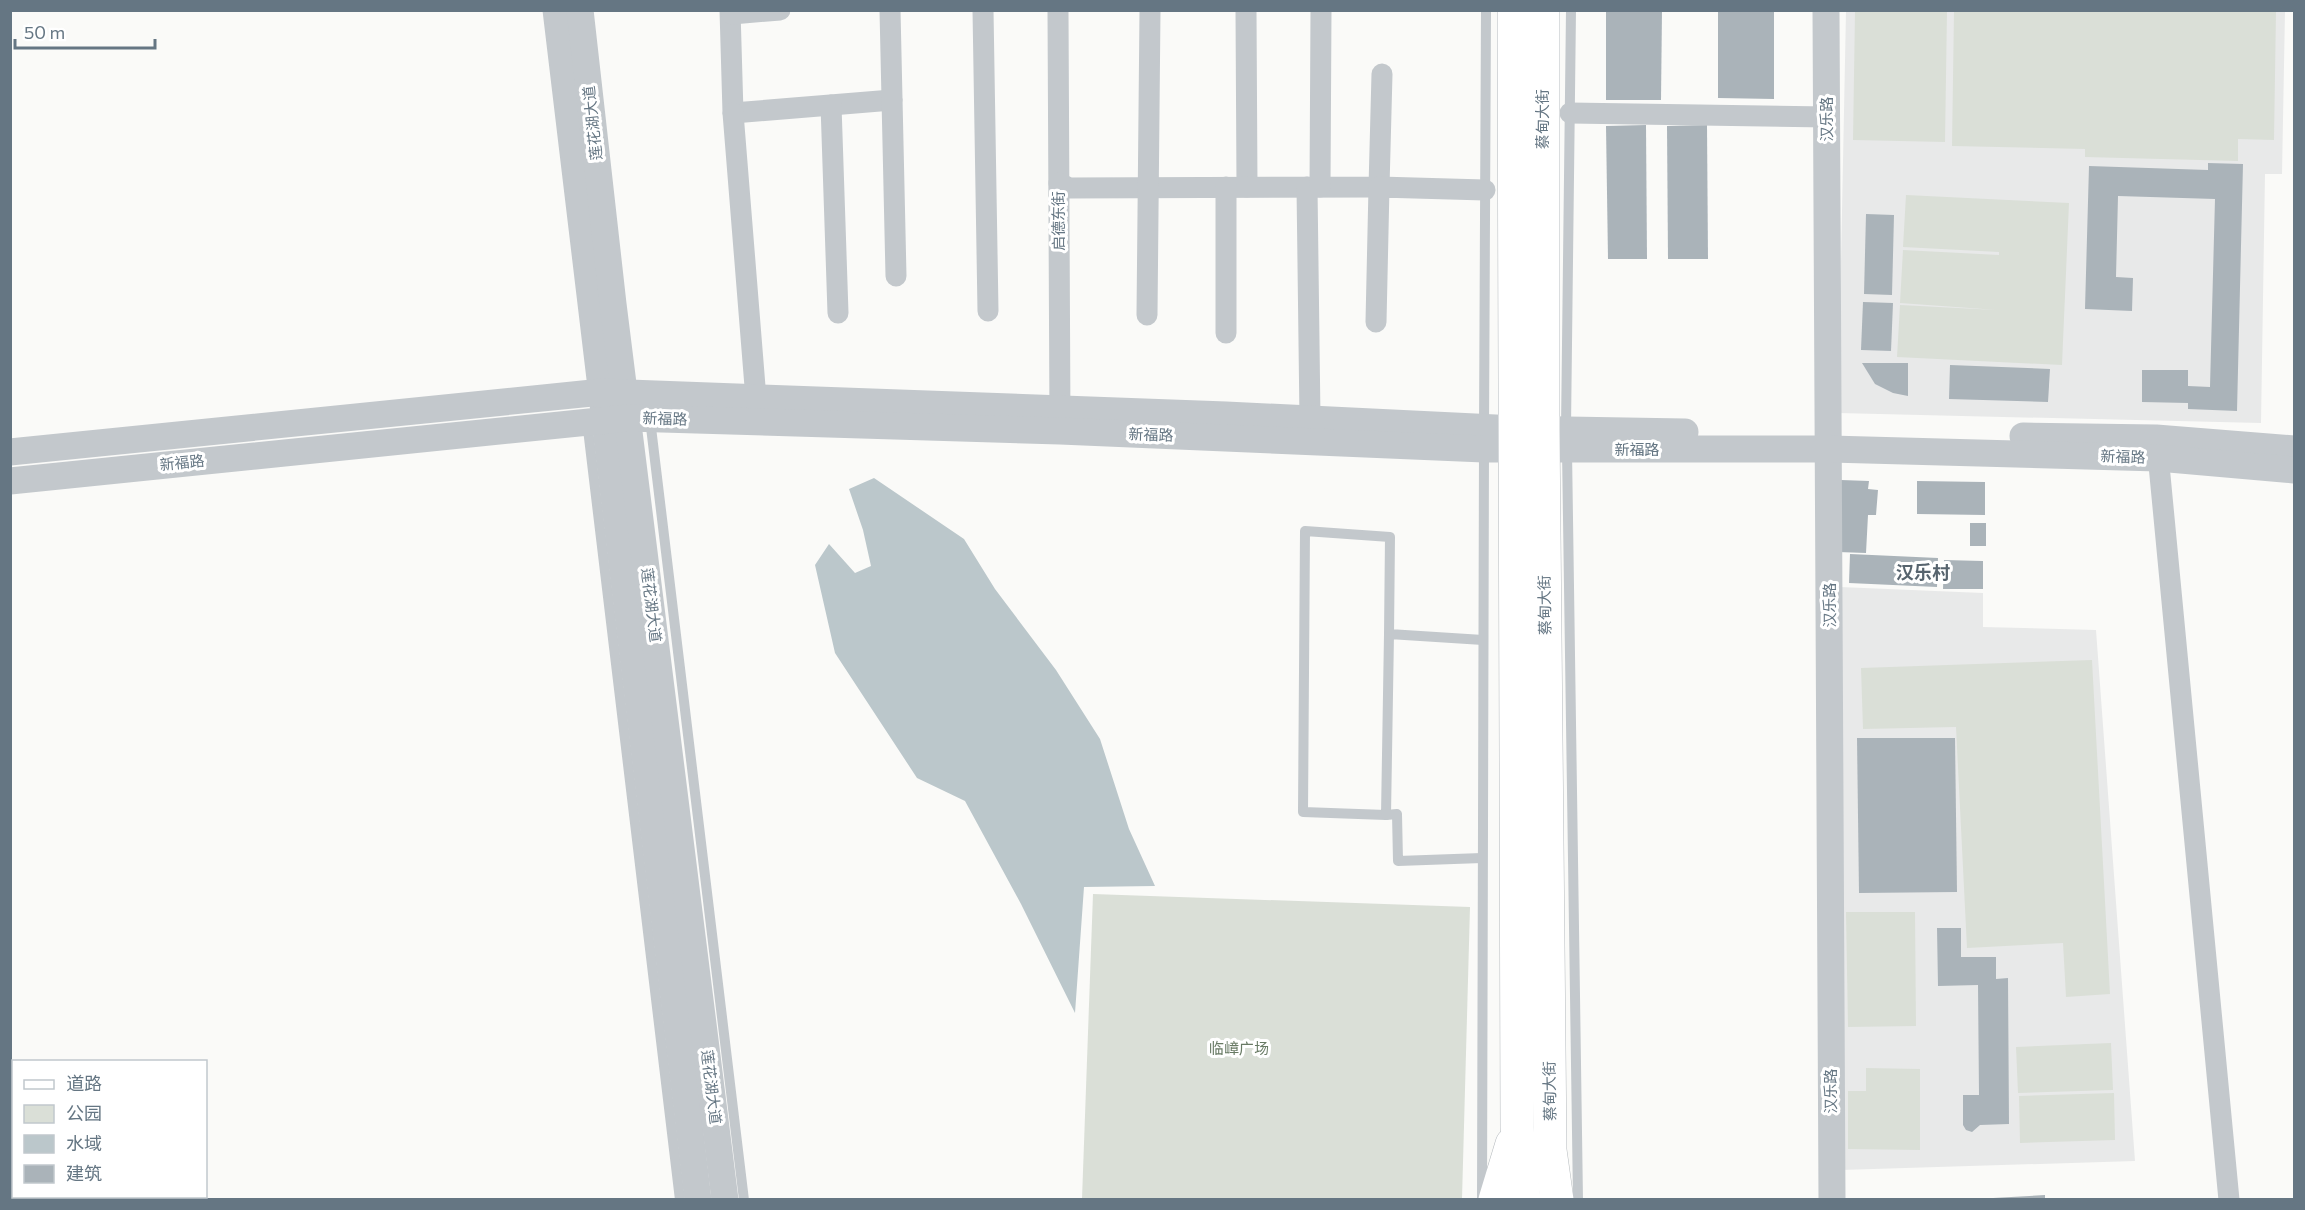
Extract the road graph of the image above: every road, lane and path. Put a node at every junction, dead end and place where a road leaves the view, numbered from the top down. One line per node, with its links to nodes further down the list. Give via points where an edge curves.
1 (556, 10): 35 (street, 莲花湖大道)
2 (580, 10): 35 (street, 莲花湖大道)
3 (780, 10): 15 (street)
4 (890, 10): 17 (street)
5 (983, 10): 29 (street)
6 (1058, 10): 22 (street, 启德东街)
7 (1150, 10): 23 (street)
8 (1246, 10): 24 (street)
9 (1321, 10): 25 (street)
10 (1486, 10): 27 (lane, 蔡甸大街)
11 (1514, 10): 38 (main road, 蔡甸大街)
12 (1543, 10): 38 (main road, 蔡甸大街)
13 (1571, 10): 20 (lane, 蔡甸大街)
14 (1826, 10): 21 (street, 汉乐路)
15 (731, 12): 19 (street)
16 (1382, 74): 26 (street)
17 (892, 100): 18 (street); 28 (street)
18 (831, 105): 19 (street); 30 (street)
19 (733, 113): 34 (street)
20 (1570, 113): 21 (street); 38 (lane, 蔡甸大街)
21 (1827, 117): 39 (street, 汉乐路)
22 (1059, 183): 23 (street, via 1069,188); 37 (street, 启德东街)
23 (1149, 187): 24 (street); 31 (street)
24 (1236, 187): 25 (street); 33 (street)
25 (1314, 187): 26 (street); 36 (street)
26 (1379, 187): 27 (street); 32 (street)
27 (1485, 190): 38 (lane, 蔡甸大街)
28 (896, 276)
29 (988, 311)
30 (838, 313)
31 (1148, 315)
32 (1376, 322)
33 (1226, 333)
34 (756, 399): 35 (street, 新福路); 37 (street, 新福路)
35 (616, 410): 37 (street, 新福路); 42 (street, 新福路); 44 (street, 新福路); 50 (lane, 莲花湖大道); 51 (street, 莲花湖大道); 52 (street, 莲花湖大道); 53 (lane, 莲花湖大道)
36 (1310, 419): 37 (street, 新福路); 38 (street, 新福路)
37 (1060, 421): 38 (street, 新福路)
38 (1527, 439): 39 (street, 新福路); 46 (lane, 蔡甸大街); 49 (main road, 蔡甸大街); 57 (main road, 蔡甸大街, via 1550,1150); 58 (lane, 蔡甸大街)
39 (1830, 441): 40 (street, 新福路); 59 (street, 汉乐路)
40 (2157, 448): 41 (street, 新福路); 43 (street, 新福路); 60 (street)
41 (2295, 449)
42 (10, 452)
43 (2295, 470)
44 (10, 481)
45 (1389, 634): 46 (lane); 47 (lane); 47 (lane, via 1390,537 1305,531 1303,812)
46 (1483, 640): 48 (lane, 蔡甸大街)
47 (1386, 814): 48 (lane, via 1397,814 1398,861)
48 (1482, 858): 54 (lane, 蔡甸大街)
49 (1517, 1128): 55 (main road); 56 (main road, 蔡甸大街)
50 (680, 1200)
51 (698, 1200)
52 (725, 1200)
53 (744, 1200)
54 (1482, 1200)
55 (1495, 1200)
56 (1524, 1200)
57 (1557, 1200)
58 (1578, 1200)
59 (1832, 1200)
60 (2229, 1200)

